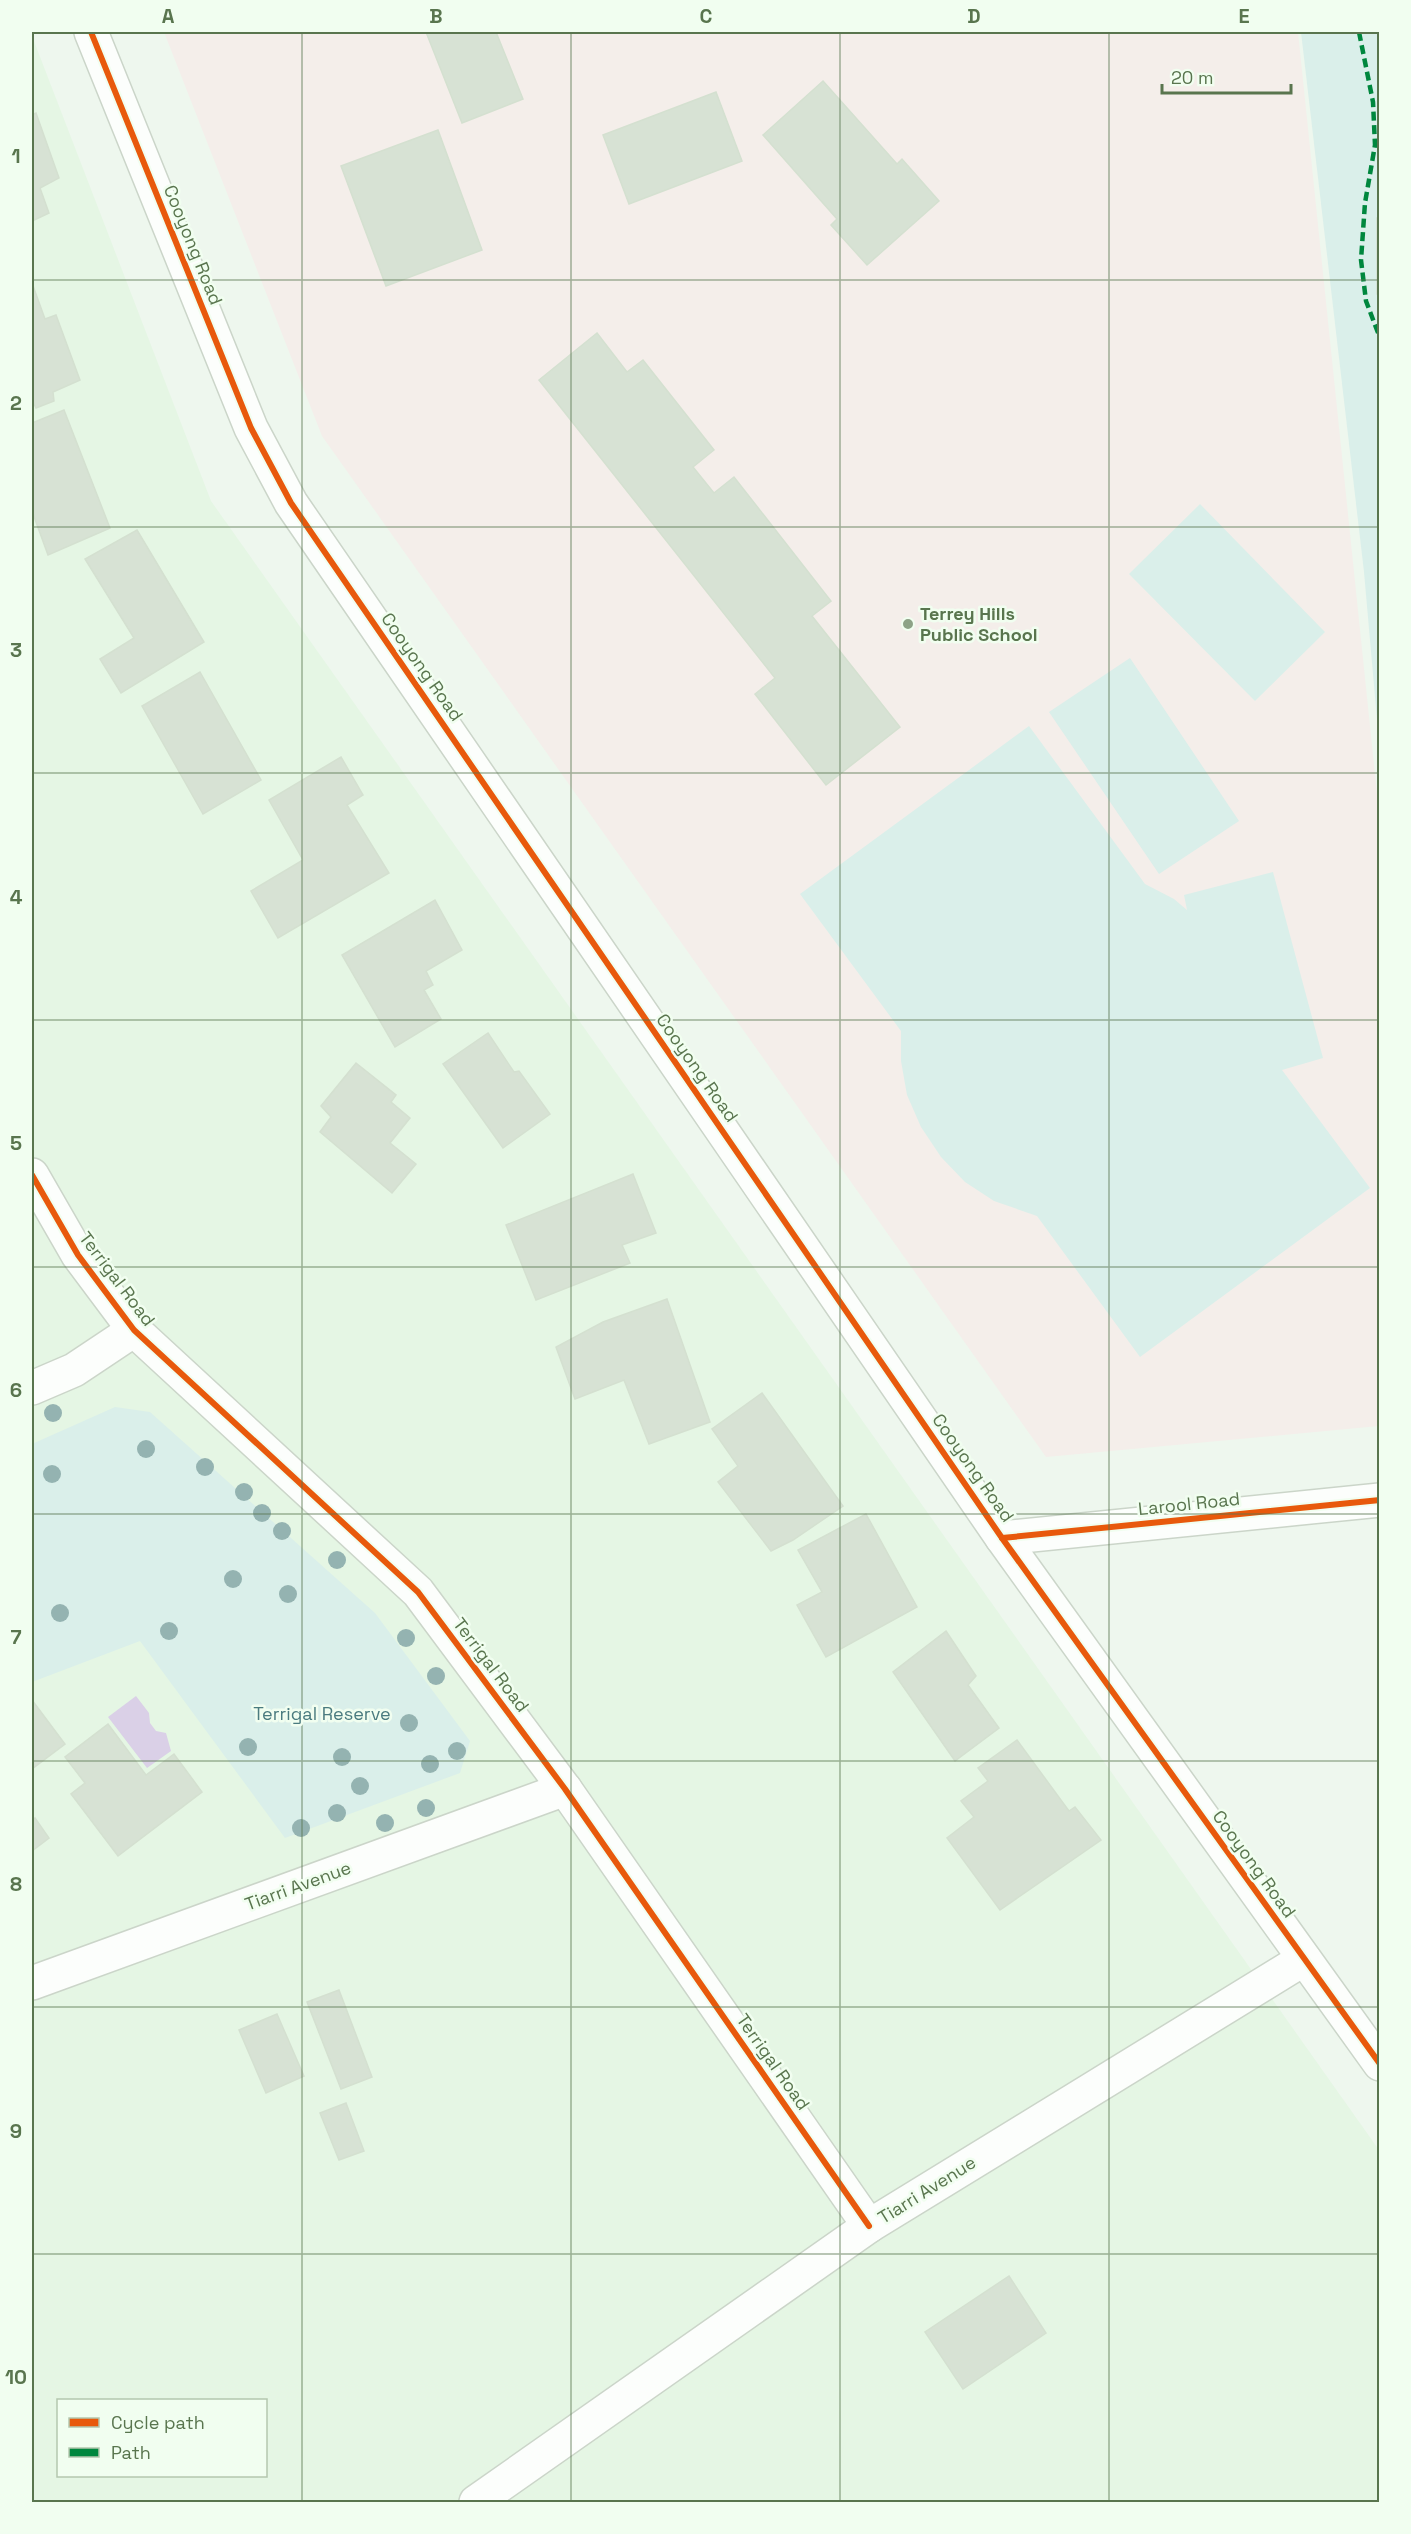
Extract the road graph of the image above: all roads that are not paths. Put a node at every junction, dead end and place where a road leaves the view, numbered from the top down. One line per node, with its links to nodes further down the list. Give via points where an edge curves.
1 (91, 32): 6 (street, Cooyong Road, via 251,428 291,504)
2 (32, 1175): 3 (street, Terrigal Road, via 78,1255)
3 (134, 1330): 4 (street, via 74,1370); 7 (street, Terrigal Road, via 418,1592)
4 (32, 1388)
5 (1380, 1500): 6 (street, Larool Road)
6 (1002, 1538): 8 (street, Cooyong Road)
7 (565, 1788): 9 (street, Tiarri Avenue); 11 (street, Terrigal Road)
8 (1304, 1959): 10 (street, Cooyong Road); 11 (street, Tiarri Avenue)
9 (32, 1983)
10 (1380, 2064)
11 (869, 2226): 12 (street, Tiarri Avenue)
12 (476, 2502)

